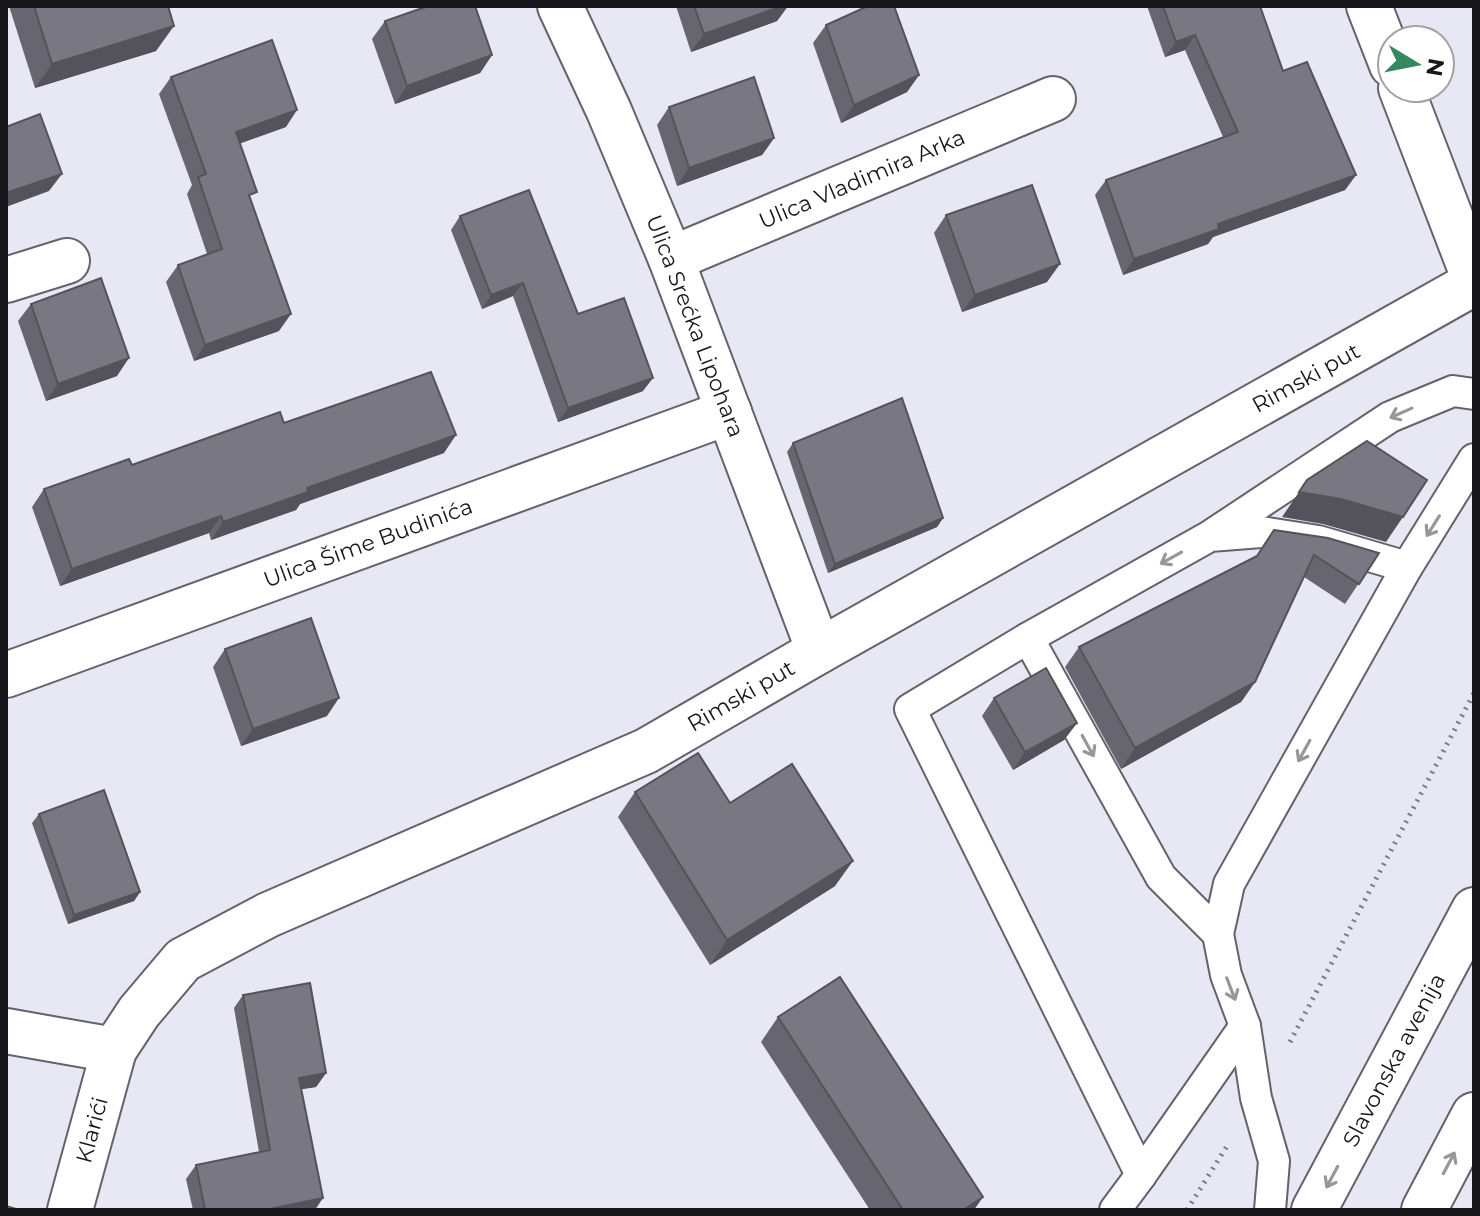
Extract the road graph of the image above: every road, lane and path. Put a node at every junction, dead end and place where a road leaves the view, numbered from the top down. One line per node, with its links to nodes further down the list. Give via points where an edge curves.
1 (560, 6): 4 (street, Ulica Srećka Lipohara)
2 (1053, 99): 4 (street, Ulica Vladimira Arka)
3 (1407, 104): 7 (street)
4 (671, 259): 9 (street, Ulica Srećka Lipohara)
5 (67, 261): 6 (street)
6 (6, 280)
7 (1474, 280): 14 (street, Rimski put)
8 (1474, 394): 11 (lane, one-way to 11, via 1453,391 1390,417)
9 (729, 412): 14 (street, Ulica Srećka Lipohara); 15 (street, Ulica Šime Budinića)
10 (1474, 459): 12 (lane, one-way to 12)
11 (1210, 536): 12 (lane, via 1261,532 1304,538); 13 (lane, one-way to 13)
12 (1407, 567): 18 (lane, one-way to 18, via 1229,884)
13 (1028, 638): 18 (lane, one-way to 18, via 1161,877); 25 (lane, via 910,709)
14 (819, 651): 22 (street, Rimski put, via 646,751 268,915 183,960)
15 (6, 675)
16 (1474, 693): 21 (path)
17 (1474, 910): 30 (street, Slavonska avenija, one-way to 30)
18 (1218, 934): 19 (lane, one-way to 19)
19 (1245, 1026): 25 (lane); 29 (lane, via 1256,1098 1274,1161)
20 (6, 1031): 22 (street)
21 (1294, 1037)
22 (114, 1050): 26 (street, Klarići)
23 (1474, 1115): 31 (street, one-way to 23)
24 (1232, 1139): 28 (path)
25 (1141, 1175): 27 (lane)
26 (70, 1210)
27 (1115, 1210)
28 (1187, 1210)
29 (1270, 1210)
30 (1314, 1210)
31 (1424, 1210)

